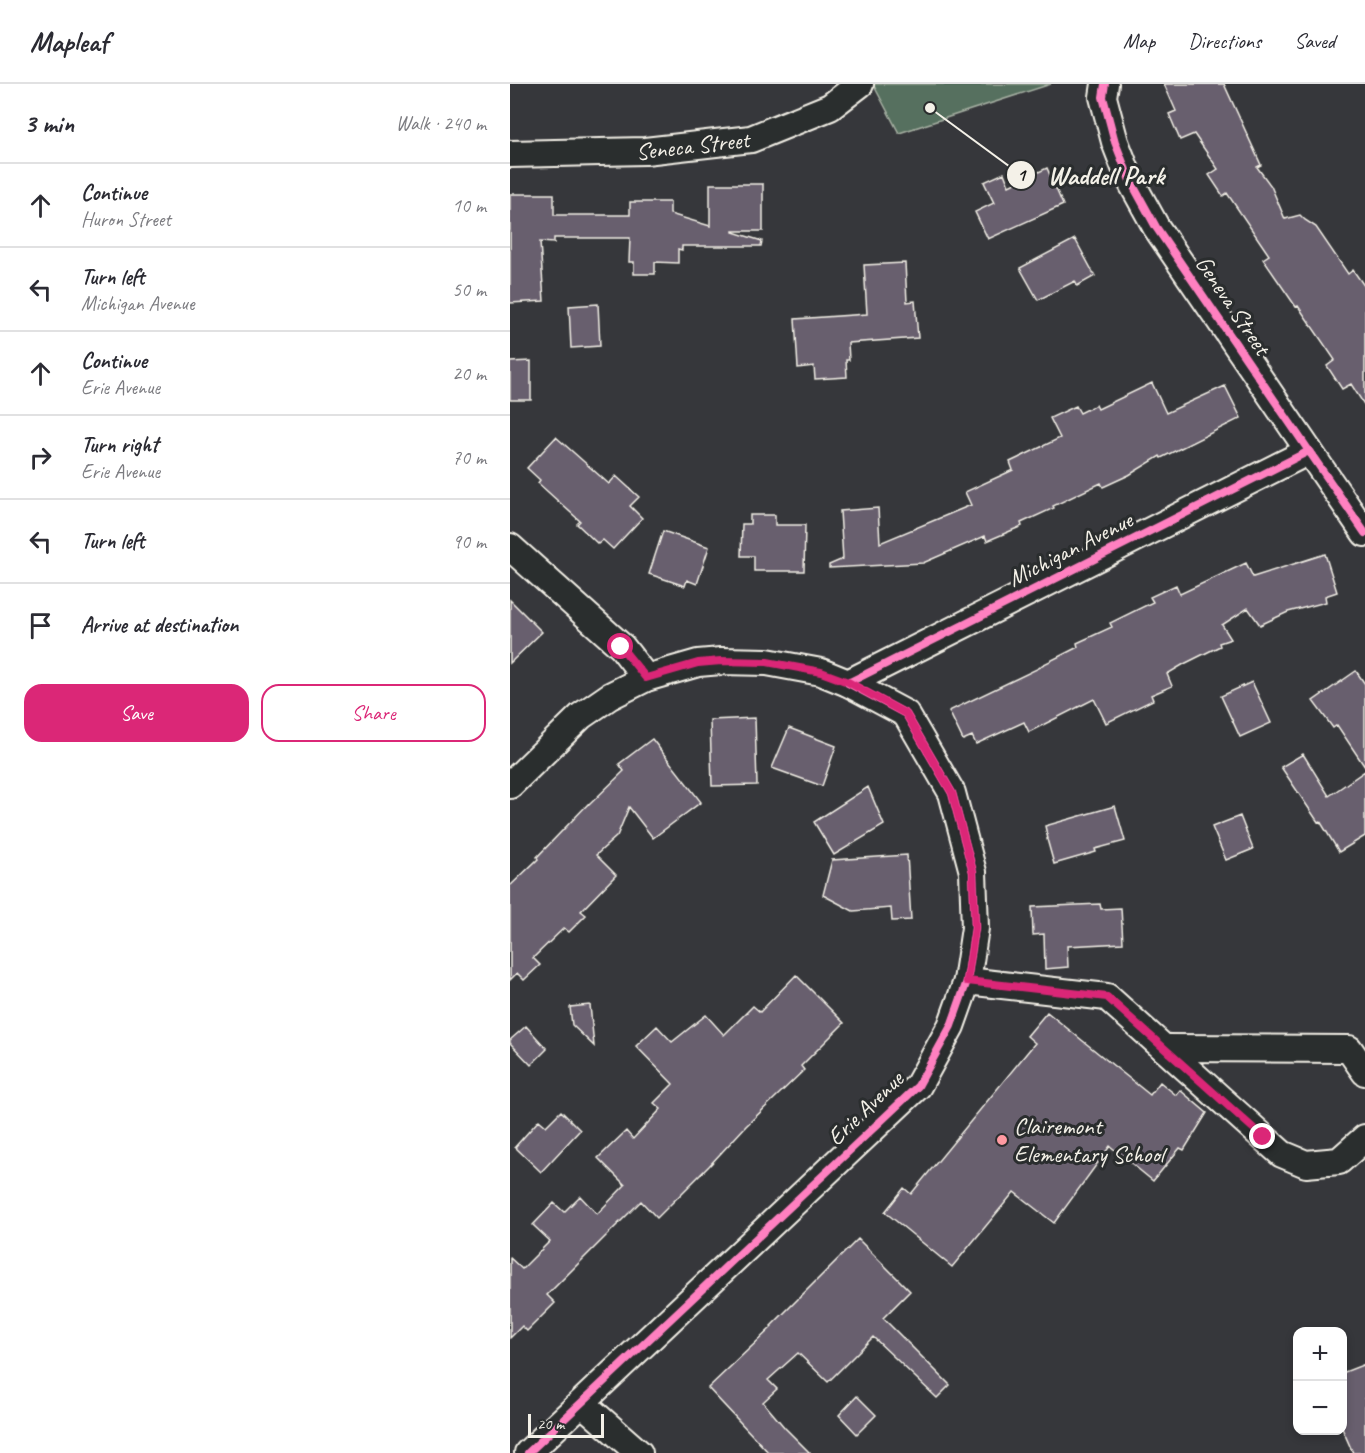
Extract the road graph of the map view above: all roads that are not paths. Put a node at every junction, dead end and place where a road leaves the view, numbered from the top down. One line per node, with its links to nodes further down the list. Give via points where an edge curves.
1 (860, 84): 3 (street, Seneca Street, via 830,107 751,139 645,151)
2 (1105, 84): 4 (street, Geneva Street, via 1103,97 1115,142 1129,178 1156,227)
3 (510, 154)
4 (1309, 451): 5 (street, Geneva Street); 8 (street, Michigan Avenue)
5 (1365, 533)
6 (510, 547): 7 (street, via 621,647)
7 (646, 678): 8 (street, via 698,663 745,661 821,672); 9 (street, via 581,716)
8 (848, 682): 10 (street, Erie Avenue, via 906,714 952,793 973,872 975,928)
9 (510, 785)
10 (967, 981): 11 (street, via 1107,997); 14 (street, Erie Avenue, via 951,1026 918,1086)
11 (1164, 1048): 12 (street, via 1348,1049); 13 (street, via 1290,1158 1306,1164 1339,1161)
12 (1365, 1072)
13 (1365, 1138)
14 (582, 1403): 15 (street, Erie Avenue); 16 (street)
15 (533, 1452)
16 (639, 1453)

